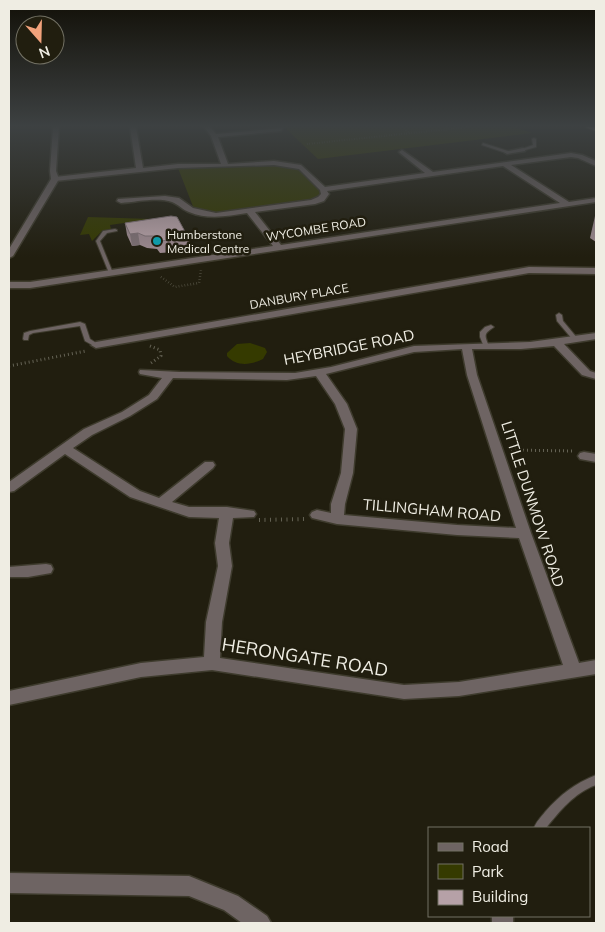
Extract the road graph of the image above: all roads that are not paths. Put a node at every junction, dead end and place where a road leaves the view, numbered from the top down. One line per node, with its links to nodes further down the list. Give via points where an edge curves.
1 (53, 170): 8 (street)
2 (135, 170): 8 (street)
3 (304, 170): 9 (street)
4 (426, 170): 7 (street)
5 (456, 170): 7 (street)
6 (514, 170): 12 (street)
7 (430, 174): 9 (street)
8 (55, 179): 16 (street)
9 (323, 189): 13 (street, via 325,194 321,199 312,202)
10 (596, 200): 12 (street, WYCOMBE ROAD)
11 (121, 201): 13 (street, via 165,198 176,200 190,210 216,215)
12 (567, 204): 15 (street, WYCOMBE ROAD)
13 (249, 210): 15 (street)
14 (115, 230): 18 (lane, via 105,232 98,241)
15 (278, 247): 18 (street, WYCOMBE ROAD)
16 (9, 256)
17 (596, 271): 26 (street, DANBURY PLACE, via 529,270 116,346)
18 (111, 273): 19 (street, WYCOMBE ROAD)
19 (9, 285)
20 (559, 315): 24 (lane)
21 (491, 328): 28 (lane, via 482,332)
22 (596, 336): 24 (street, HEYBRIDGE ROAD)
23 (26, 339): 26 (lane, via 26,334 32,332 80,324 87,340)
24 (575, 339): 25 (street, HEYBRIDGE ROAD)
25 (556, 342): 28 (street, HEYBRIDGE ROAD); 32 (street, via 586,373)
26 (96, 345)
27 (466, 346): 28 (street, HEYBRIDGE ROAD); 30 (street, HEYBRIDGE ROAD, via 387,354); 41 (street, LITTLE DUNMOW ROAD, via 472,375)
28 (486, 346)
29 (144, 372): 31 (street, HEYBRIDGE ROAD)
30 (319, 372): 31 (street, HEYBRIDGE ROAD, via 273,378 218,374); 40 (street, TILLINGHAM ROAD, via 341,404 351,429 347,474)
31 (169, 376): 33 (street, via 153,397)
32 (596, 376)
33 (64, 448): 35 (street); 36 (street, via 136,494)
34 (209, 465): 36 (street)
35 (9, 488)
36 (162, 503): 37 (street, via 189,512)
37 (227, 512): 38 (street); 44 (street, via 222,543 225,566 214,622)
38 (249, 514)
39 (317, 515): 40 (street, TILLINGHAM ROAD)
40 (337, 519): 41 (street, TILLINGHAM ROAD)
41 (524, 533): 46 (street, LITTLE DUNMOW ROAD)
42 (46, 568): 43 (street)
43 (9, 572)
44 (212, 662): 46 (street, HERONGATE ROAD, via 404,692 459,689); 47 (street, HERONGATE ROAD, via 141,670)
45 (596, 667): 46 (street, HERONGATE ROAD)
46 (573, 670)
47 (9, 698)
48 (596, 780): 49 (lane, via 563,800)
49 (540, 827)
50 (9, 883): 51 (street, via 189,886 231,903)
51 (260, 923)

